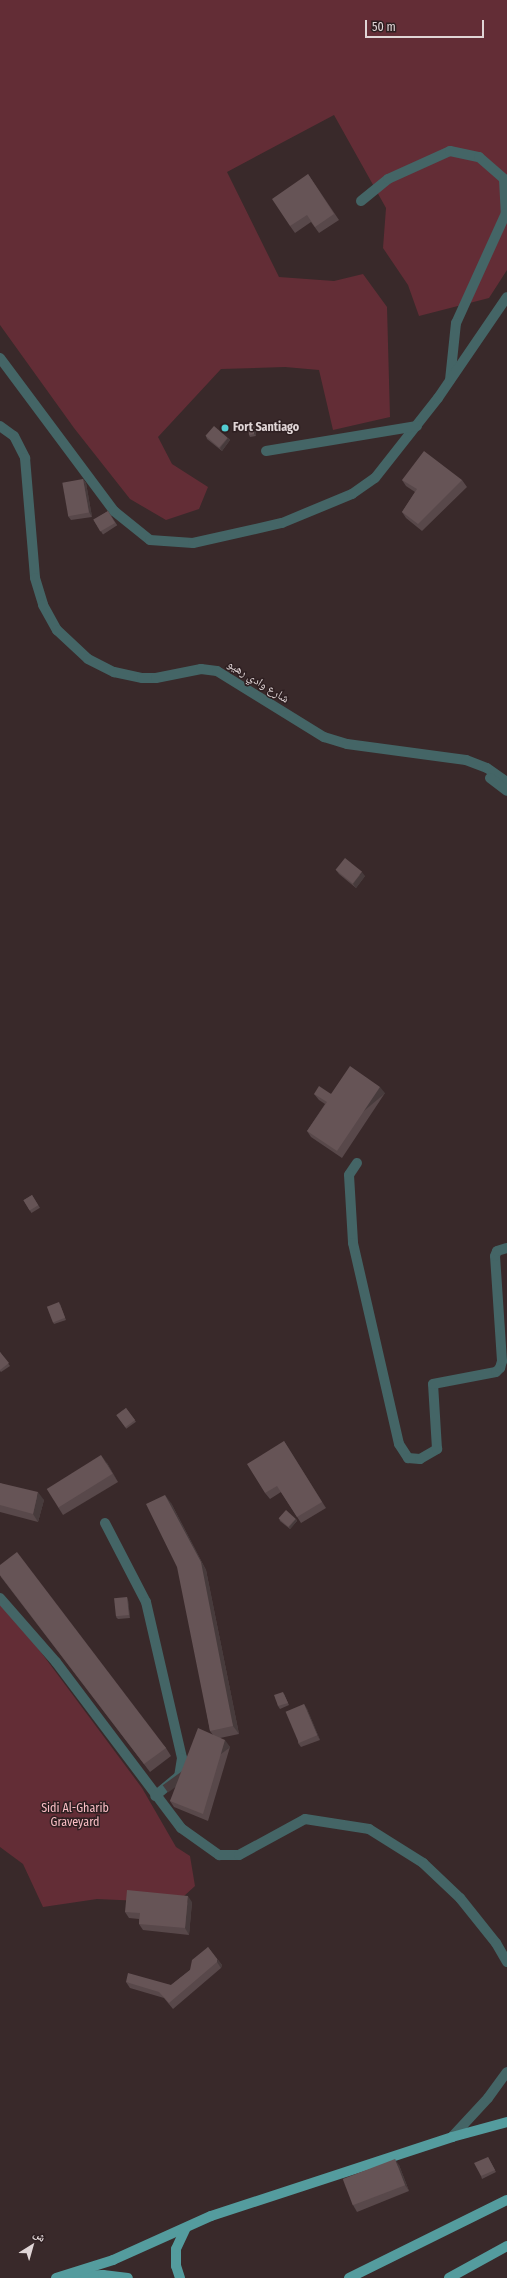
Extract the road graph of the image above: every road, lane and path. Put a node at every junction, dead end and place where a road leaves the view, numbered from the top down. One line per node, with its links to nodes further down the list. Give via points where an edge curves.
1 (361, 201): 4 (street, via 388,178 450,151 479,157 504,179 506,213 456,323)
2 (507, 297): 4 (street)
3 (0, 358): 6 (street, via 114,511 150,540 193,543 254,530 282,523 352,494 375,478)
4 (450, 382): 6 (street)
5 (0, 426): 8 (street, شارع وادي رهيو, via 14,436 25,458 38,592 53,624 76,651 100,666 142,678 156,678 201,669 216,671 324,737 347,744)
6 (417, 426): 7 (street)
7 (266, 451)
8 (434, 755): 9 (street, شارع وادي رهيو, via 473,762); 10 (street, شارع وادي رهيو, via 480,772)
9 (507, 782)
10 (507, 791)
11 (357, 1163): 12 (street, via 349,1175 353,1243 399,1444 408,1458 420,1459 437,1449 433,1384 496,1372 500,1368 502,1361 495,1256 497,1251)
12 (507, 1248)
13 (105, 1523): 15 (street, via 146,1602 182,1758 180,1776)
14 (0, 1598): 15 (street, via 56,1662)
15 (155, 1796): 16 (street, via 181,1828 219,1855 239,1855 305,1819 369,1829 423,1863 460,1898 496,1943)
16 (507, 1962)
17 (507, 2072): 19 (street, via 488,2098)
18 (507, 2122): 19 (main road)
19 (452, 2137): 21 (main road, via 211,2216)
20 (507, 2200): 26 (main road)
21 (186, 2228): 23 (main road, via 113,2260); 25 (main road, via 176,2249 176,2266)
22 (507, 2246): 27 (main road)
23 (58, 2278): 24 (main road, via 103,2275)
24 (128, 2278)
25 (180, 2278)
26 (350, 2278)
27 (449, 2278)

